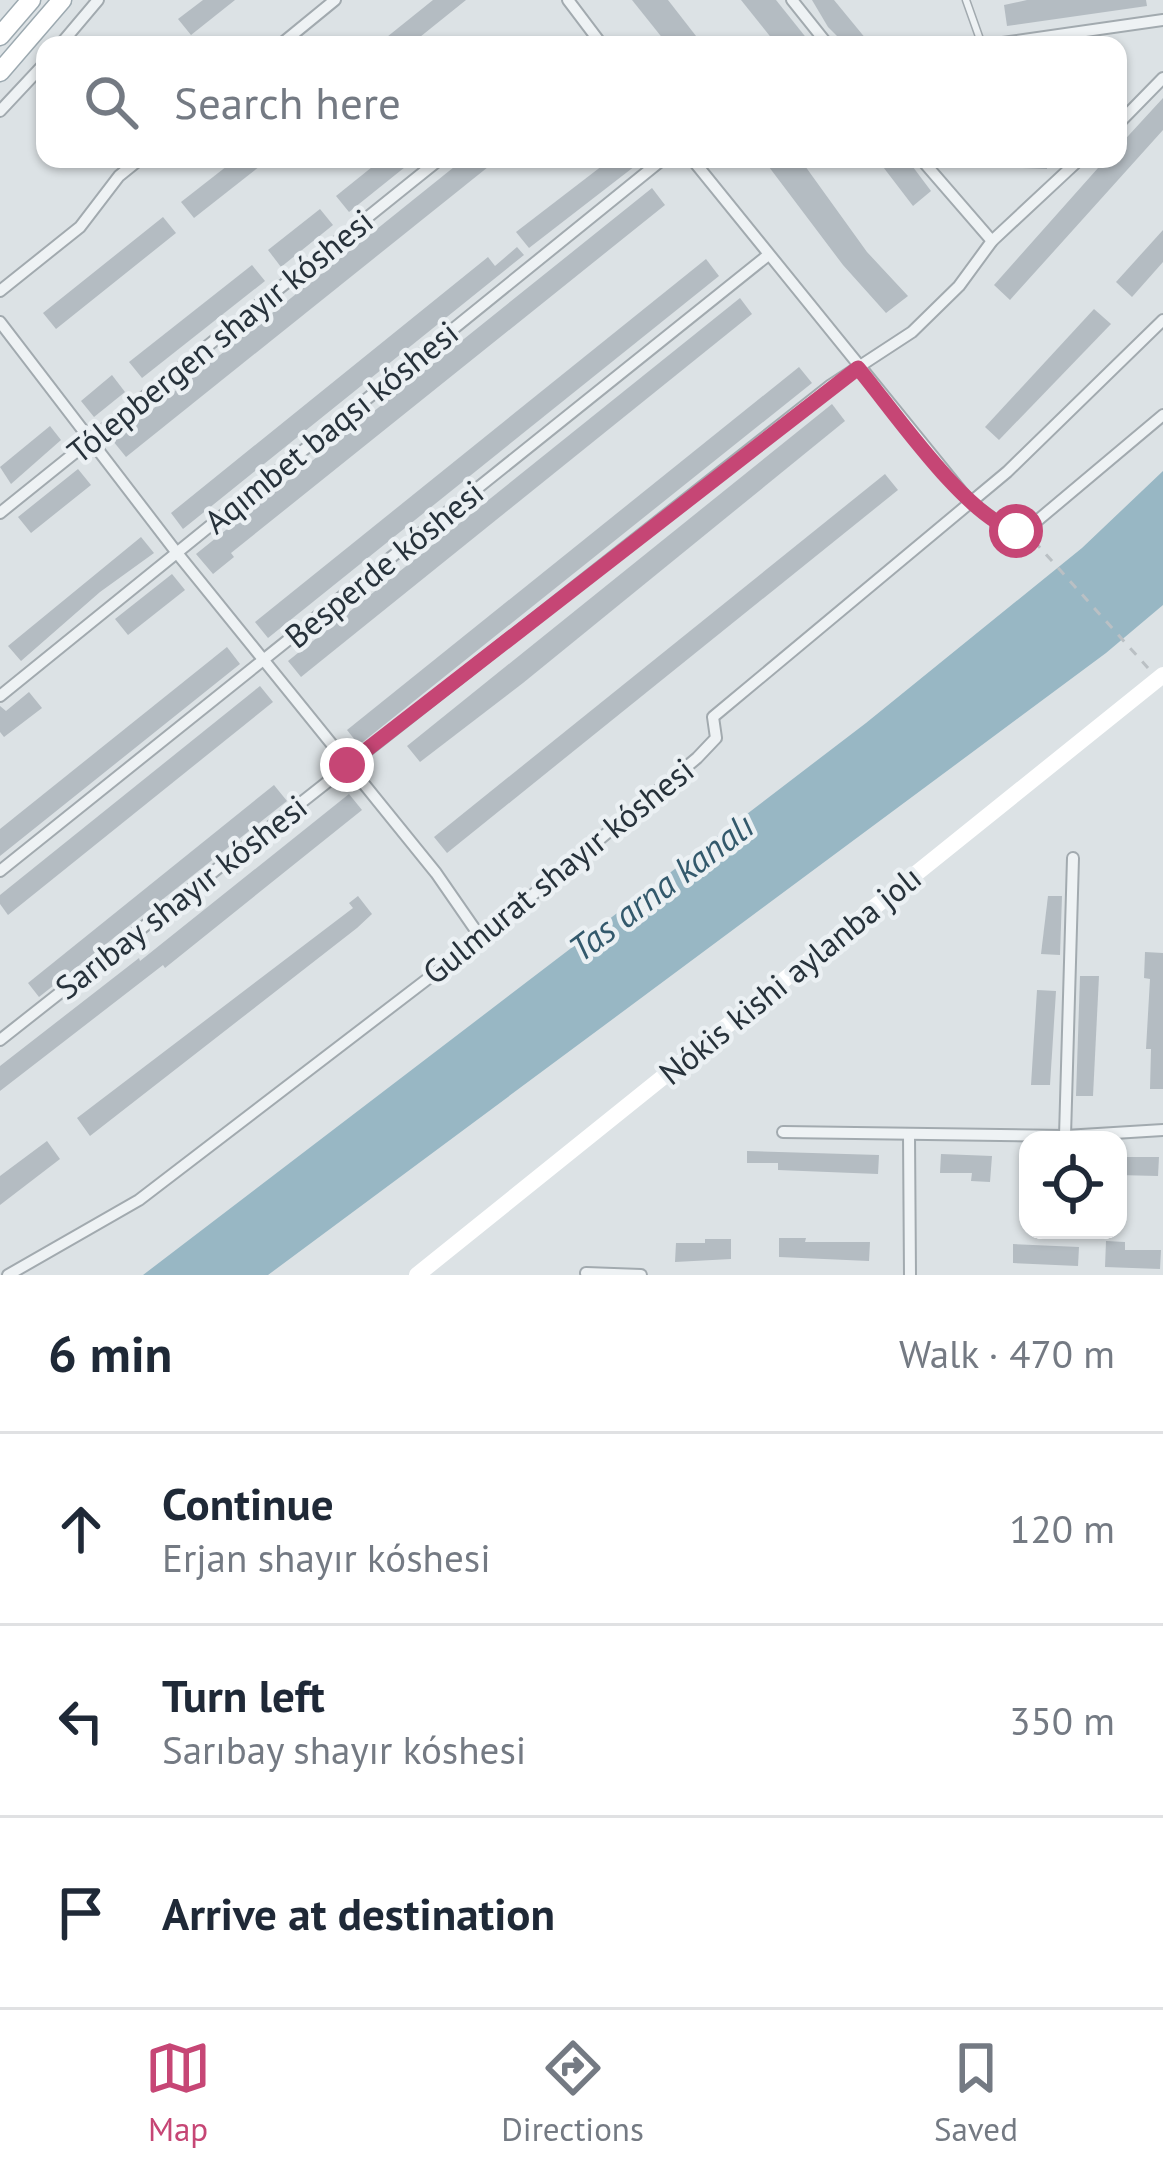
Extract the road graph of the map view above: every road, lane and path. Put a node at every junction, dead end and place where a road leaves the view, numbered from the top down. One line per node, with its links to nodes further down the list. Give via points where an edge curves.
1 (31, 0): 9 (main road)
2 (62, 0): 16 (main road)
3 (98, 0): 10 (street)
4 (335, 0): 11 (street)
5 (568, 0): 12 (street)
6 (792, 0): 13 (street)
7 (966, 0): 14 (lane)
8 (1163, 20): 15 (street)
9 (3, 33): 16 (main road)
10 (68, 36)
11 (291, 36)
12 (595, 36)
13 (821, 36)
14 (981, 36)
15 (1049, 36)
16 (24, 45): 17 (main road)
17 (0, 73)
18 (36, 73): 20 (street)
19 (1163, 77): 21 (street)
20 (0, 111)
21 (1127, 115)
22 (129, 168): 30 (street, via 80,227)
23 (429, 168): 35 (street, Tólepbergen shayır kóshesi)
24 (652, 168): 39 (street, Aqımbet baqsı kóshesi)
25 (699, 168): 29 (street)
26 (930, 168): 28 (street)
27 (1070, 168): 28 (street, Sarıbay shayır kóshesi)
28 (992, 241): 33 (street, Sarıbay shayır kóshesi, via 912,332)
29 (767, 256): 33 (street); 40 (street, Besperde kóshesi)
30 (0, 291)
31 (1163, 320): 36 (street, Gulmurat shayır kóshesi)
32 (0, 322): 35 (street)
33 (858, 368): 36 (street); 43 (street, Sarıbay shayır kóshesi)
34 (1163, 415): 36 (street, via 1025,531 1004,527)
35 (91, 441): 37 (street, Tólepbergen shayır kóshesi); 39 (street)
36 (969, 501): 46 (street, Gulmurat shayır kóshesi, via 713,717 716,738 697,758)
37 (0, 513)
38 (1034, 541): 41 (path)
39 (177, 553): 40 (street); 42 (street, Aqımbet baqsı kóshesi)
40 (265, 660): 43 (street); 45 (street, Besperde kóshesi)
41 (1160, 677): 56 (main road, Nókis kishi aylanba jolı)
42 (0, 696)
43 (347, 765): 46 (street); 47 (street, Sarıbay shayır kóshesi)
44 (1073, 858): 49 (street)
45 (0, 871)
46 (481, 938): 55 (street, Gulmurat shayır kóshesi, via 139,1201)
47 (0, 1040)
48 (1163, 1130): 51 (street)
49 (1065, 1131)
50 (783, 1132): 52 (street)
51 (1127, 1132)
52 (909, 1136): 53 (street); 58 (street)
53 (1019, 1136)
54 (586, 1273): 57 (street)
55 (8, 1275)
56 (417, 1275)
57 (640, 1275)
58 (910, 1275)

